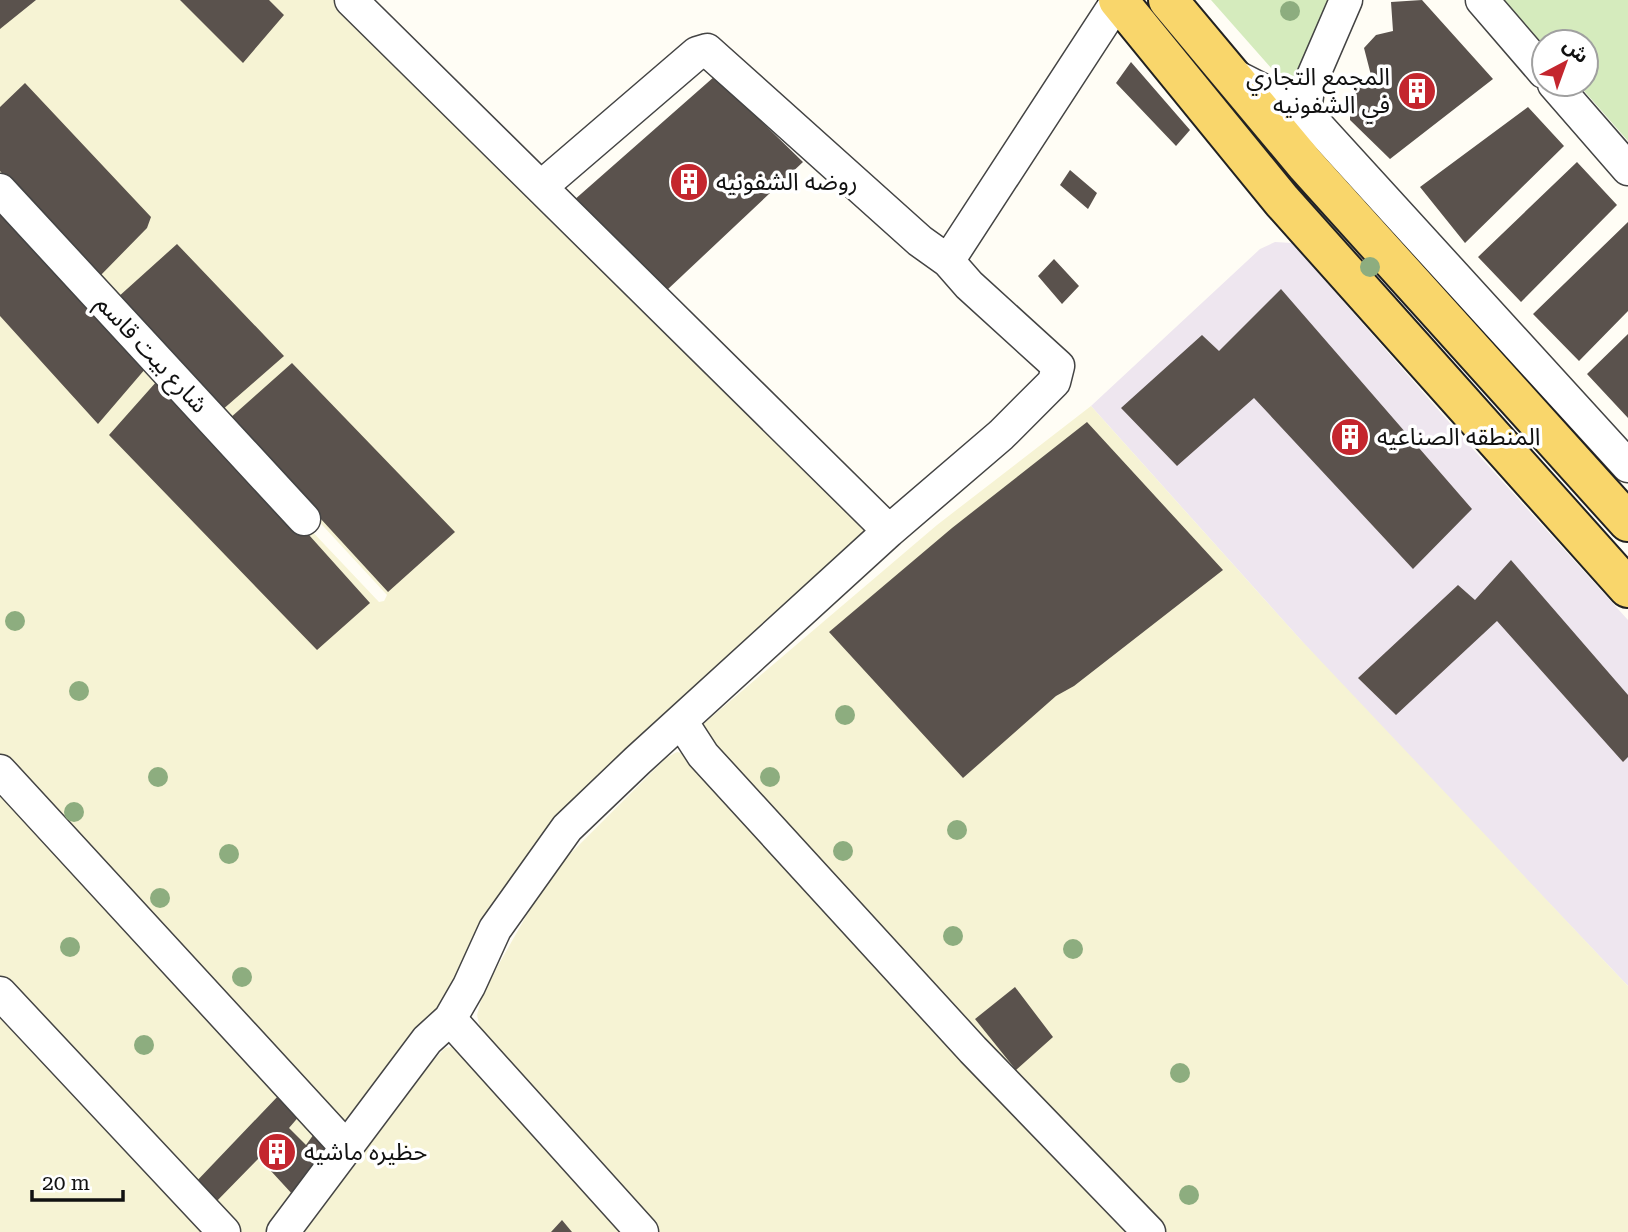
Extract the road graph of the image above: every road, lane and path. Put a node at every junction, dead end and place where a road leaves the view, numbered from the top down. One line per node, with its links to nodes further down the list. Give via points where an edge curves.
1 (351, 0): 11 (street)
2 (1118, 0): 13 (street); 18 (main road, via 1282,201)
3 (1168, 0): 7 (main road)
4 (1346, 0): 9 (street, via 1308,88)
5 (1482, 0): 6 (street)
6 (1530, 56)
7 (1229, 73): 9 (street); 16 (main road, via 1306,165)
8 (1567, 98): 10 (street)
9 (1304, 111): 14 (street)
10 (1628, 169)
11 (541, 187): 13 (street, via 697,53 707,50); 17 (street)
12 (0, 190): 15 (street, شارع بيت قاسم)
13 (948, 261): 17 (street, via 1058,366 1054,382 1002,435)
14 (1621, 446)
15 (304, 519)
16 (1628, 522)
17 (890, 531): 19 (street)
18 (1628, 588)
19 (681, 721): 22 (street, via 567,828 495,929); 27 (street, via 703,755 973,1050)
20 (0, 771): 23 (street)
21 (0, 993): 24 (street)
22 (450, 1019): 23 (street, via 427,1040); 26 (street)
23 (347, 1147): 25 (street)
24 (224, 1232)
25 (283, 1232)
26 (642, 1232)
27 (1149, 1232)

